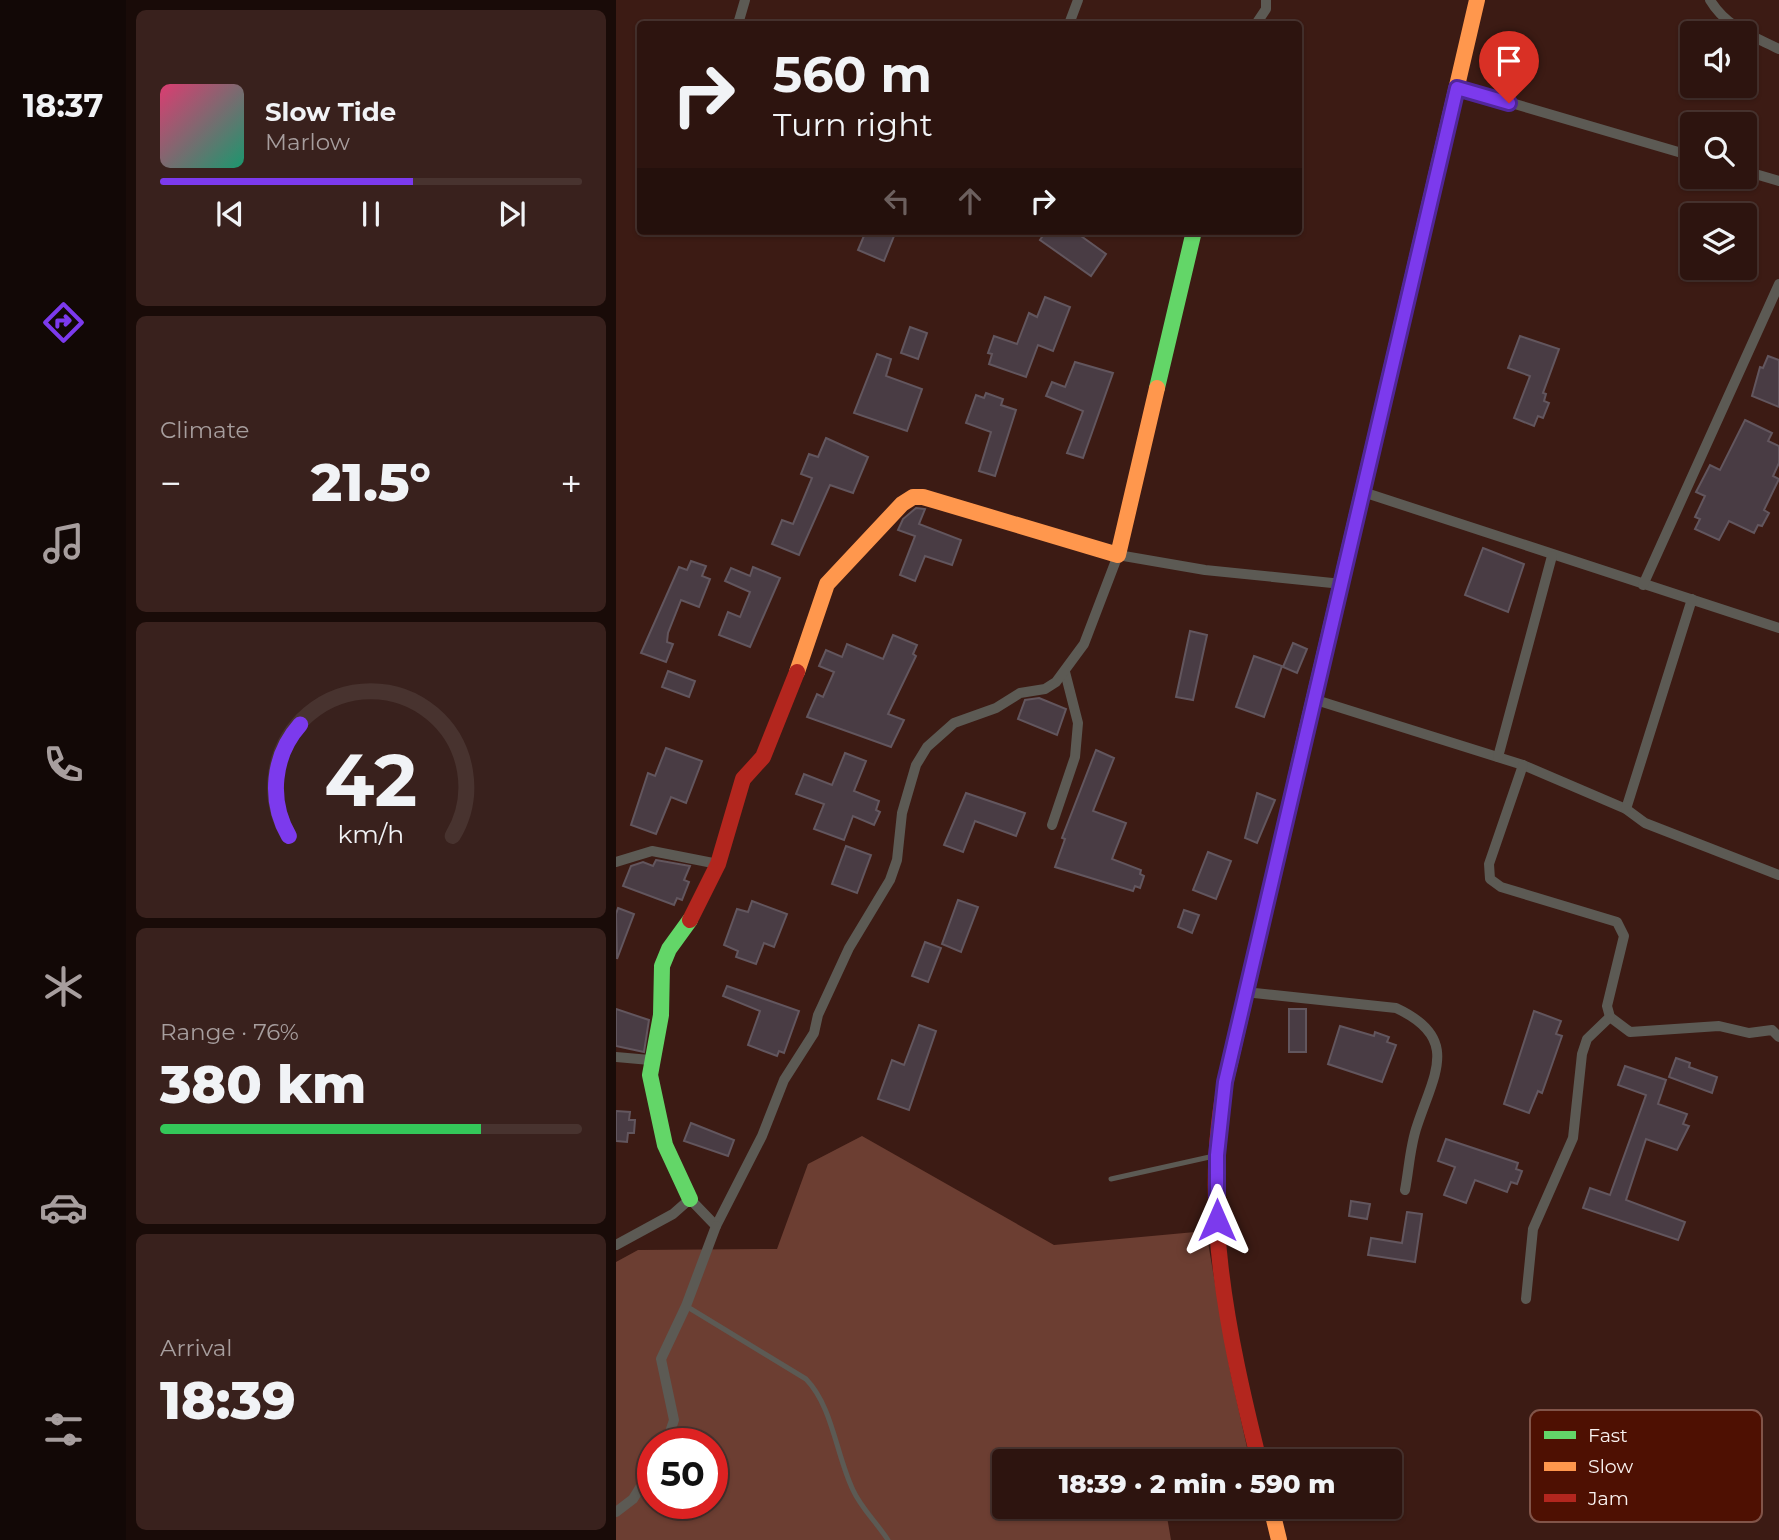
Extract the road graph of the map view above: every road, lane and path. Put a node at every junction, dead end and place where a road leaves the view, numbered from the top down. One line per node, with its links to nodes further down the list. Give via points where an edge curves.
1 (745, 0): 6 (street)
2 (1078, 0): 7 (street)
3 (1266, 0): 8 (street)
4 (1477, 0): 10 (main road)
5 (1710, 0): 9 (street, via 1718,13 1741,31)
6 (739, 21)
7 (1070, 21)
8 (1258, 21)
9 (1779, 49)
10 (1457, 88): 11 (street); 16 (main road)
11 (1680, 153)
12 (1757, 175): 13 (street)
13 (1779, 181)
14 (1193, 235): 17 (main road)
15 (1779, 284): 20 (street)
16 (1363, 492): 18 (street); 19 (main road)
17 (1118, 555): 19 (street, via 1205,570); 23 (street, via 1084,645); 30 (main road, via 923,497 902,505 827,584 763,757 743,779)
18 (1552, 556): 20 (street); 25 (street)
19 (1342, 584): 24 (main road)
20 (1643, 585): 21 (street)
21 (1692, 599): 22 (street); 27 (street)
22 (1779, 628)
23 (1065, 672): 28 (street, via 1078,723 1075,757); 41 (street, via 1045,689 1020,693 996,708 954,723 927,747 916,765 902,813 895,871 849,947 814,1033 784,1080 762,1136)
24 (1316, 700): 25 (street); 32 (main road)
25 (1498, 757): 26 (street)
26 (1523, 765): 27 (street); 33 (street, via 1489,864 1490,878 1501,887 1617,922 1624,936 1607,1006)
27 (1626, 809): 31 (street, via 1644,823)
28 (1052, 825)
29 (616, 862): 30 (street, via 652,851)
30 (718, 864): 36 (main road, via 662,966 661,1015)
31 (1779, 875)
32 (1245, 992): 37 (main road, via 1225,1082); 39 (street, via 1396,1008 1419,1018 1434,1038 1438,1073 1416,1128)
33 (1610, 1017): 34 (street, via 1630,1032 1719,1027 1749,1033 1772,1030); 43 (street, via 1587,1039 1582,1054 1573,1138 1533,1229)
34 (1779, 1037)
35 (616, 1057): 36 (street)
36 (650, 1060): 40 (main road, via 664,1145)
37 (1217, 1155): 38 (lane); 46 (main road, via 1217,1220 1226,1309)
38 (1111, 1179)
39 (1405, 1190)
40 (690, 1199): 41 (street); 42 (street, via 673,1214)
41 (716, 1226): 44 (street)
42 (616, 1245)
43 (1525, 1299)
44 (686, 1306): 45 (street, via 661,1359 674,1420); 50 (lane, via 806,1379 818,1392 855,1494)
45 (671, 1428)
46 (1256, 1449)
47 (637, 1493): 48 (street)
48 (616, 1512)
49 (1274, 1519): 51 (main road)
50 (888, 1540)
51 (1279, 1540)

